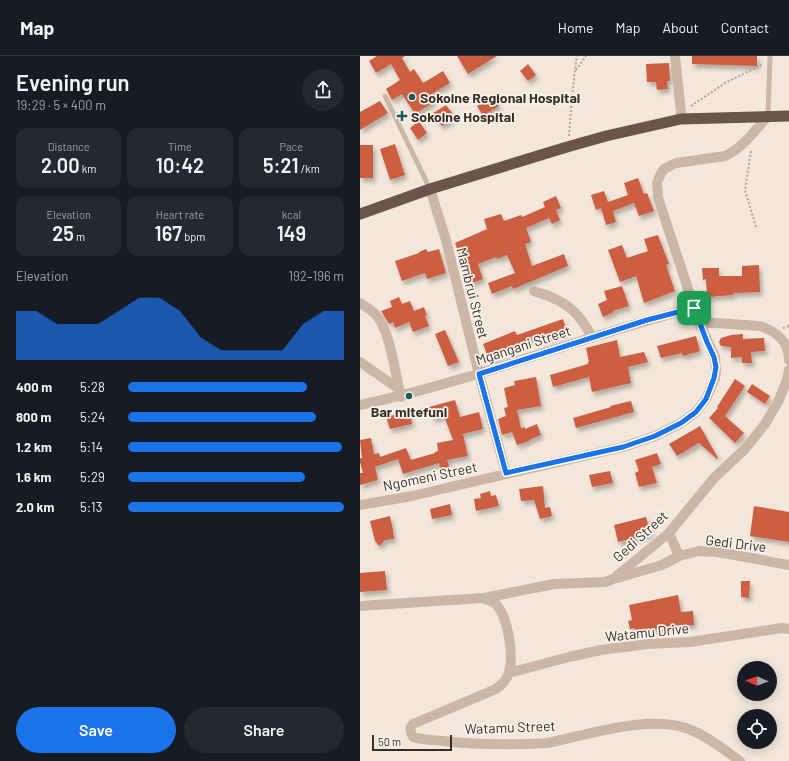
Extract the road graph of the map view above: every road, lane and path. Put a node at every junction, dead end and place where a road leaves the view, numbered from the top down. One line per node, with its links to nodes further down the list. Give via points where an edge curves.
1 (577, 56): 5 (path)
2 (586, 56): 5 (path)
3 (675, 56): 7 (street)
4 (771, 57): 7 (path, via 761,65 725,83); 8 (lane)
5 (575, 71): 10 (path)
6 (386, 96): 12 (lane)
7 (681, 115): 8 (highway); 10 (highway)
8 (768, 116): 9 (highway); 17 (street, Ngomeni Street, via 730,154 676,163 664,169 659,178 662,210)
9 (789, 116)
10 (567, 147): 12 (highway)
11 (751, 148): 14 (path, via 745,190)
12 (430, 190): 13 (highway); 23 (street, Mambrui Street, via 446,240)
13 (360, 214)
14 (756, 227)
15 (534, 291): 19 (street, via 562,302 584,323)
16 (360, 303): 24 (street, via 372,310 380,322 389,346)
17 (694, 308): 18 (street, Ngomeni Street); 19 (street, Mgangani Street)
18 (699, 322): 20 (street, via 760,326 768,329 775,332 785,343); 26 (street, Ngomeni Street, via 714,357 716,371 706,399 696,412 655,436 623,447)
19 (592, 338): 23 (street, Mgangani Street)
20 (789, 360)
21 (360, 362): 24 (street)
22 (789, 370): 28 (street, Gedi Street, via 778,402 765,424 745,449 714,478)
23 (479, 374): 24 (street, Mgangani Street); 26 (street, Mambrui Street)
24 (400, 393): 25 (street, Mgangani Street)
25 (360, 405)
26 (506, 473): 27 (street, Ngomeni Street, via 412,496)
27 (360, 505)
28 (669, 533): 29 (street); 31 (street, Gedi Street)
29 (679, 556): 30 (street, Gedi Drive, via 699,551 718,552); 31 (street, Gedi Drive, via 662,565)
30 (789, 565)
31 (613, 579): 32 (street, Gedi Street, via 605,582 554,584)
32 (483, 598): 33 (street); 35 (street, via 494,602 507,630 512,657)
33 (360, 606)
34 (789, 629): 35 (street, Watamu Drive, via 601,650)
35 (509, 673): 36 (street, Watamu Street, via 505,682 496,689 413,724 410,733 413,737 459,743 547,743 636,725 664,724 692,730)
36 (740, 761)

